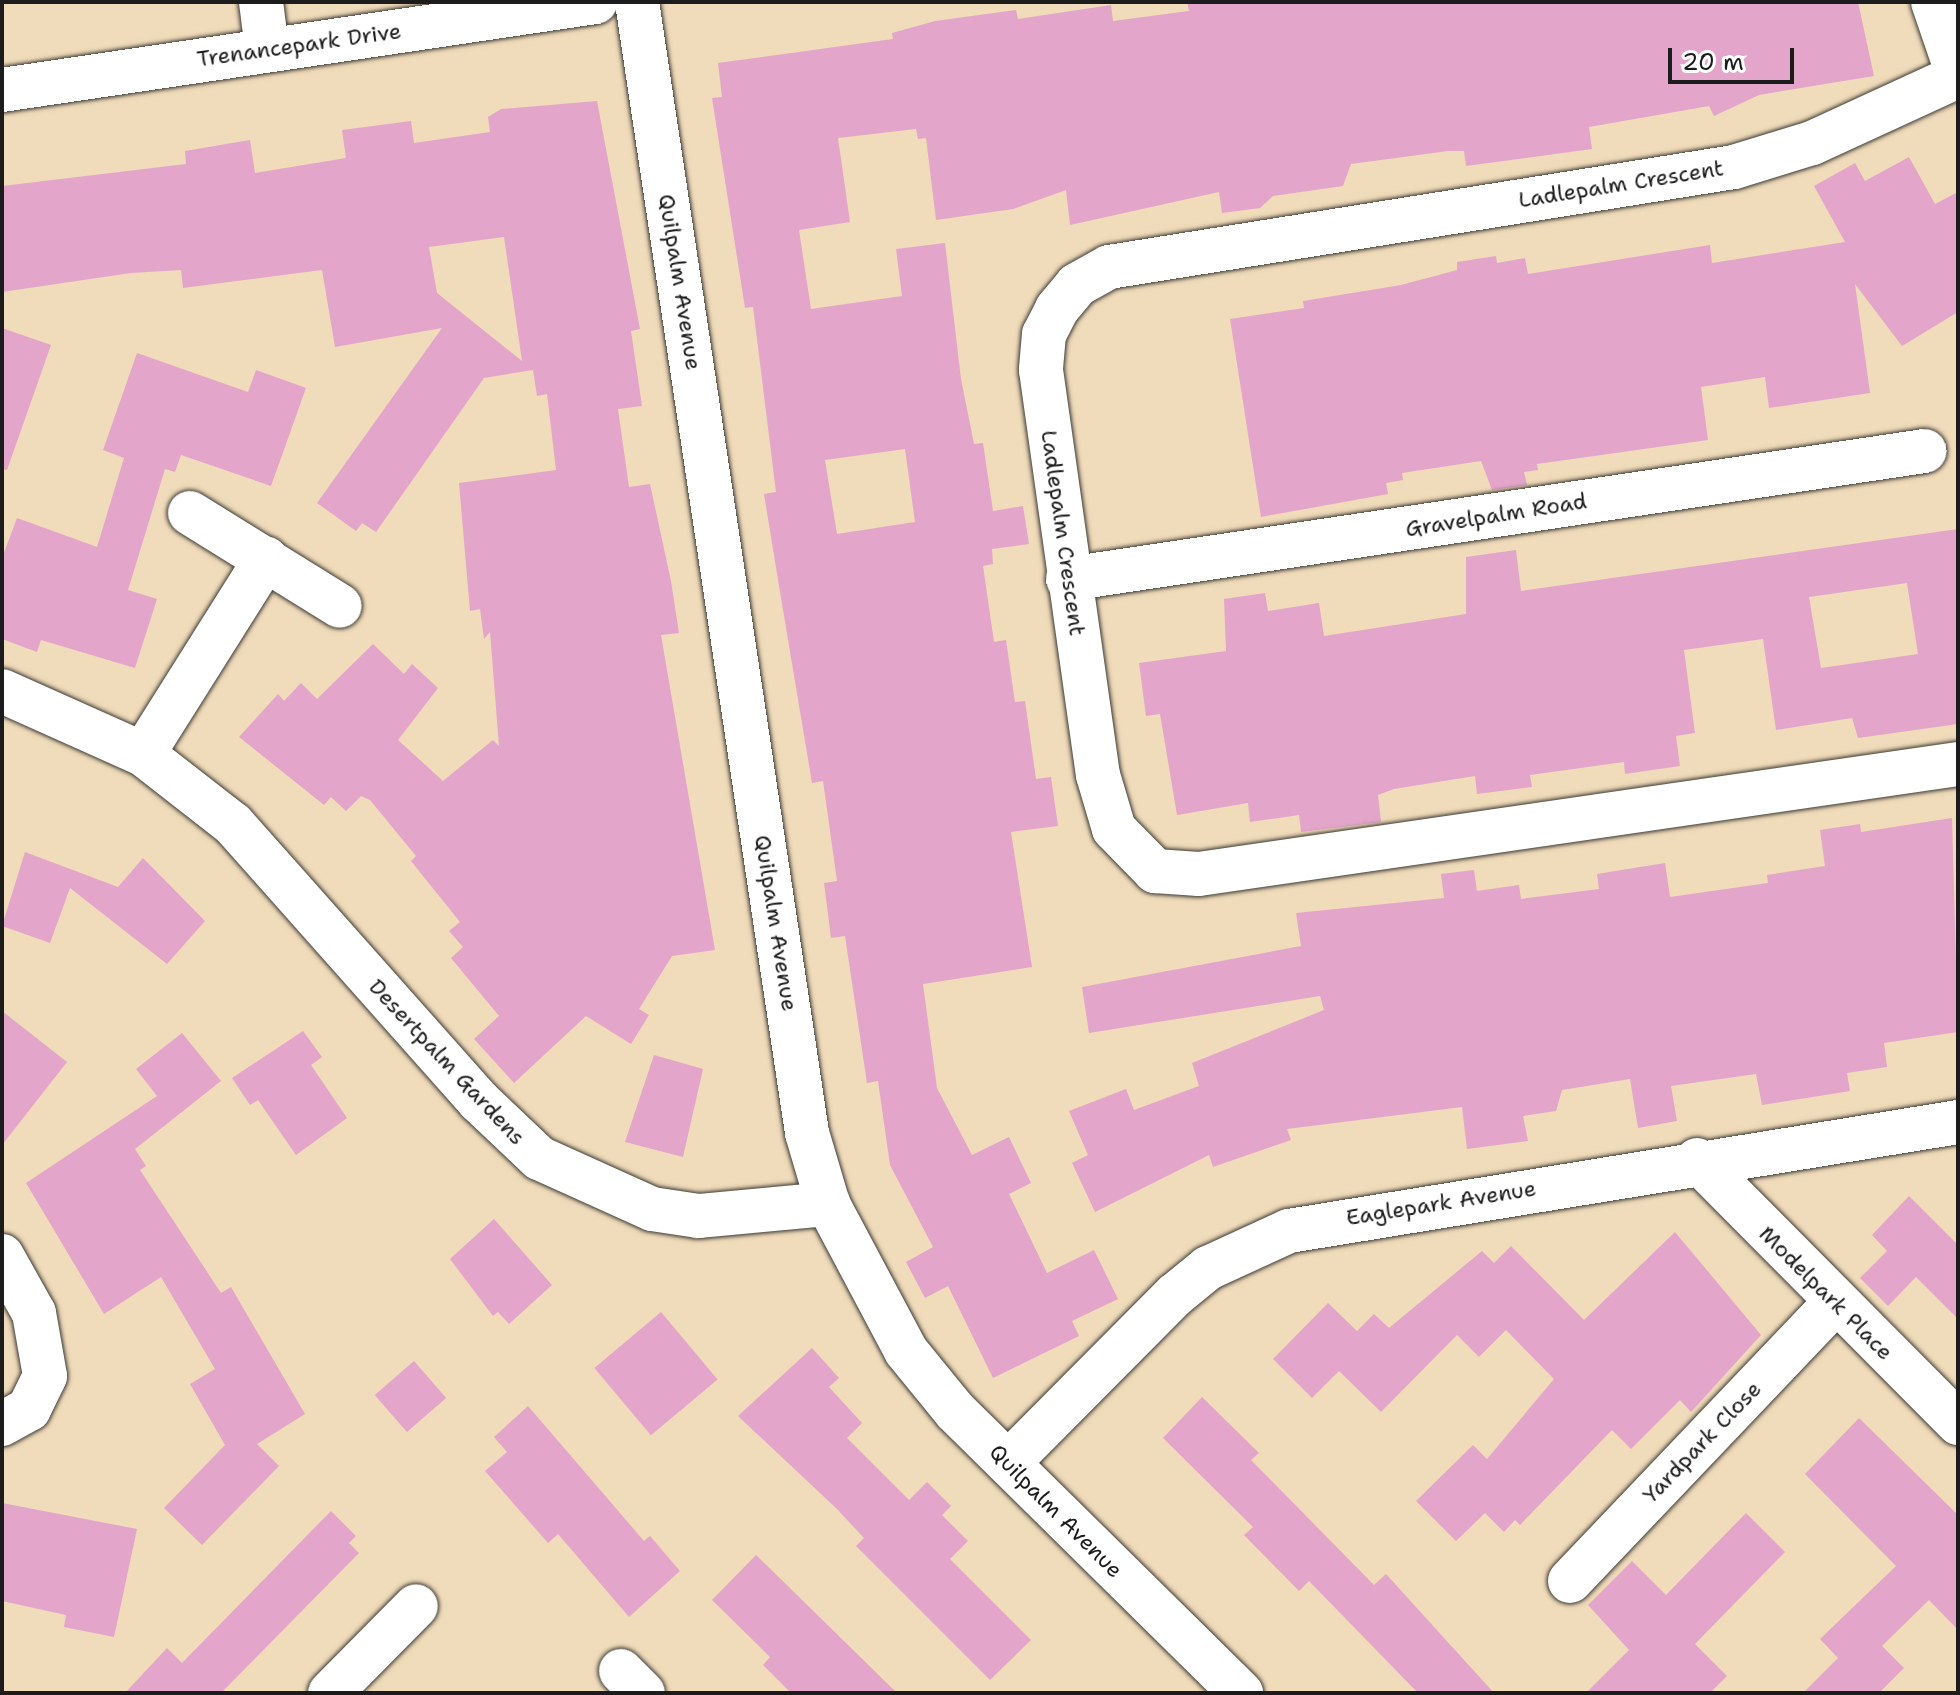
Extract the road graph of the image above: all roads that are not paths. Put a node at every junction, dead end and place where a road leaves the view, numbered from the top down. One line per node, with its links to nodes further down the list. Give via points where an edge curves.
1 (261, 2): 5 (street)
2 (596, 2): 5 (street, Trenancepark Drive)
3 (637, 2): 18 (street, Quilpalm Avenue, via 807,1133)
4 (1933, 2): 6 (street)
5 (267, 49): 7 (street, Trenancepark Drive)
6 (1958, 75): 11 (street, Ladlepalm Crescent, via 1812,143 1734,167 1153,255 1077,285 1044,334 1041,370)
7 (2, 90)
8 (1924, 451): 11 (street, Gravelpalm Road)
9 (190, 513): 10 (street)
10 (266, 559): 12 (street); 14 (street)
11 (1068, 579): 15 (street, Ladlepalm Crescent, via 1098,775 1114,829 1133,857 1173,877)
12 (340, 606)
13 (2, 691): 14 (street, Desertpalm Gardens)
14 (143, 754): 18 (street, Desertpalm Gardens, via 233,824 479,1101 539,1158 605,1192 683,1214)
15 (1958, 764)
16 (1958, 1122): 17 (street, Eaglepark Avenue)
17 (1697, 1160): 20 (street, Modelpark Place); 23 (street, Eaglepark Avenue, via 1328,1221 1247,1247 1175,1295)
18 (828, 1204): 23 (street, Quilpalm Avenue, via 914,1362)
19 (2, 1256): 22 (street, via 34,1313 45,1376 29,1409)
20 (1835, 1303): 21 (street, Modelpark Place); 24 (street, Yardpark Close)
21 (1958, 1423)
22 (2, 1424)
23 (1008, 1463): 27 (street, Quilpalm Avenue)
24 (1570, 1581)
25 (416, 1606): 26 (street)
26 (330, 1693)
27 (1241, 1693)

